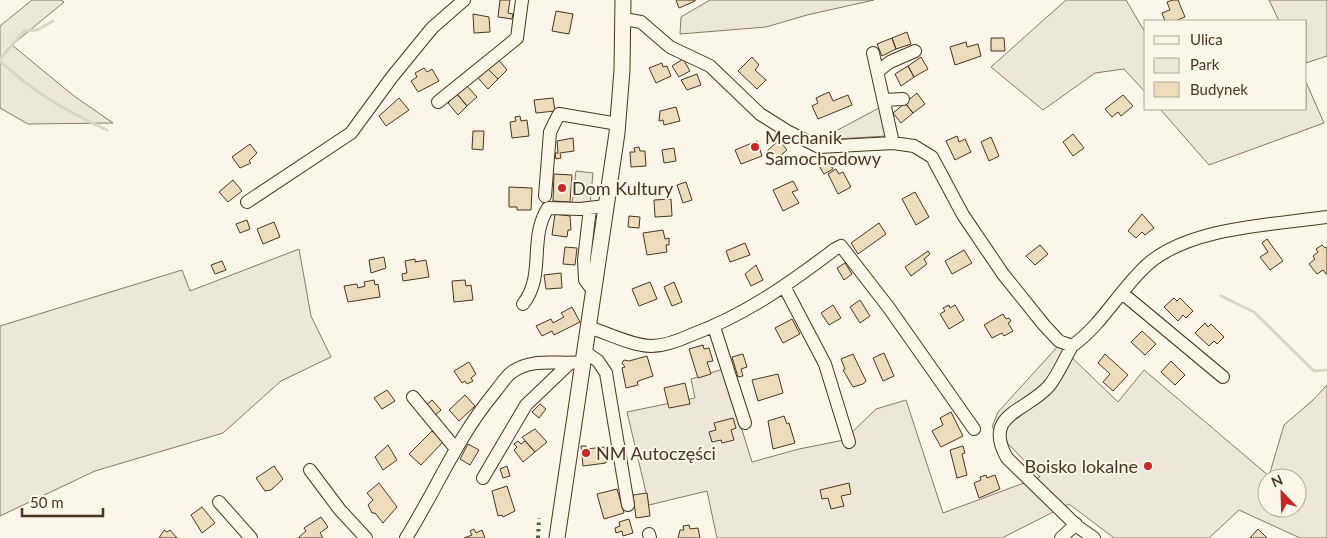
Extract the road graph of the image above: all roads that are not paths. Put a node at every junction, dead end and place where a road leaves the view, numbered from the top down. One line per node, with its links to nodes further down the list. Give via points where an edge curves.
1 (464, 0): 14 (street, via 432,28 351,133)
2 (522, 0): 10 (street, via 517,38)
3 (623, 0): 4 (main road)
4 (624, 20): 11 (main road); 12 (street, via 640,22 670,47 710,66 760,114 819,147)
5 (915, 51): 7 (street)
6 (873, 53): 7 (street)
7 (878, 71): 9 (street)
8 (903, 99): 9 (street)
9 (884, 100): 12 (street)
10 (438, 102)
11 (618, 124): 13 (street, via 559,114 550,132); 15 (main road)
12 (893, 143): 24 (street, via 914,146 932,157 963,216 1003,274 1058,341)
13 (545, 196)
14 (247, 202)
15 (606, 206): 16 (street); 19 (main road)
16 (590, 208): 19 (street, via 584,260 586,280); 21 (street, via 548,208 537,240 535,284)
17 (1327, 217): 20 (street, via 1193,239 1161,253)
18 (785, 288): 23 (street); 29 (street, via 842,241); 30 (street, via 825,364)
19 (594, 292): 22 (main road)
20 (1122, 294): 24 (street); 26 (street)
21 (523, 304)
22 (588, 327): 23 (street, via 652,346); 25 (main road)
23 (714, 327): 28 (street)
24 (1072, 346): 36 (street, via 1049,386 1011,414 1002,424 998,436 1007,458)
25 (579, 359): 31 (street, via 534,363 512,372); 33 (street, via 526,405); 35 (street, via 598,361 606,373); 40 (main road)
26 (1223, 377)
27 (413, 397): 31 (street)
28 (745, 423)
29 (974, 429)
30 (849, 442)
31 (456, 449): 39 (street)
32 (310, 470): 38 (street)
33 (483, 478)
34 (219, 502): 37 (street)
35 (628, 505)
36 (1076, 524): 41 (street); 42 (street)
37 (251, 538)
38 (366, 538)
39 (406, 538)
40 (556, 538)
41 (1062, 538)
42 (1094, 538)

